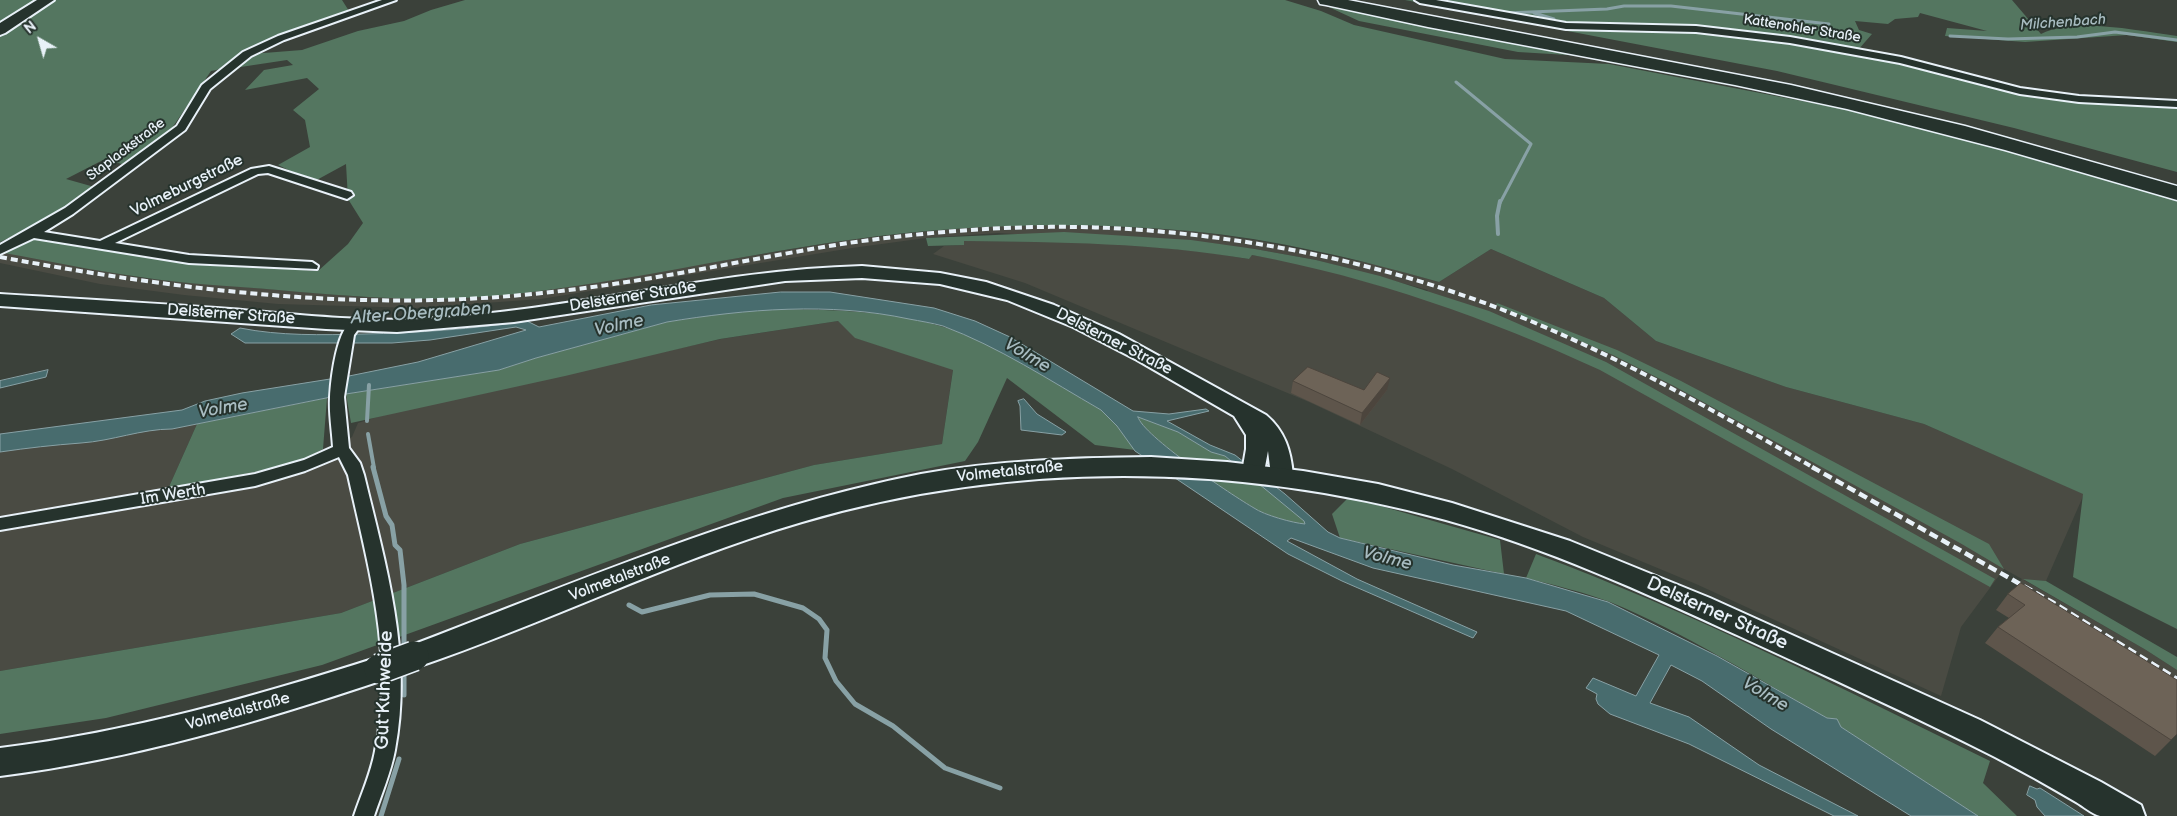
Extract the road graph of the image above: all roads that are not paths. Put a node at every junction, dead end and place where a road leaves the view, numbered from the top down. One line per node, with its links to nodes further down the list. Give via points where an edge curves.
1 (47, 0): 6 (main road)
2 (391, 0): 11 (street, Staplackstraße, via 289,35 247,54 206,88 181,128 124,173)
3 (1326, 0): 9 (highway, via 1736,79 1883,111)
4 (1340, 0): 8 (highway, via 1738,76 1876,106)
5 (1420, 0): 7 (street, Kattenohler Straße, via 1566,26 1696,29 1790,40 1901,60 2020,91 2079,99)
6 (6, 26)
7 (2177, 104)
8 (2177, 187)
9 (2177, 192)
10 (347, 195): 12 (street, Volmeburgstraße, via 269,168 255,171)
11 (32, 234): 12 (street); 13 (street, Staplackstraße)
12 (100, 246): 14 (street, via 189,259)
13 (2, 249)
14 (312, 266)
15 (0, 300): 16 (street, Delsterner Straße)
16 (349, 335): 17 (street, Delsterner Straße, via 479,321 761,277 828,272 894,274 965,283 1056,311 1120,341); 18 (street, via 337,397)
17 (1238, 409): 19 (street, Delsterner Straße, via 1256,428 1258,447); 20 (street, Delsterner Straße, via 1254,416 1271,431 1281,454)
18 (341, 449): 21 (street, Im Werth, via 327,458 294,470 255,480); 23 (street, Gut Kuhweide, via 352,463 356,475 386,605 390,646 385,752)
19 (1253, 472): 20 (main road, Delsterner Straße); 22 (main road, Volmetalstraße, bridge, via 1078,465 922,483 847,500 733,535 379,669 280,702 140,739)
20 (1282, 475): 24 (main road, Delsterner Straße, via 1453,513 1524,534 1605,565 1947,718 2010,749)
21 (0, 524)
22 (0, 762)
23 (364, 816)
24 (2129, 816)

